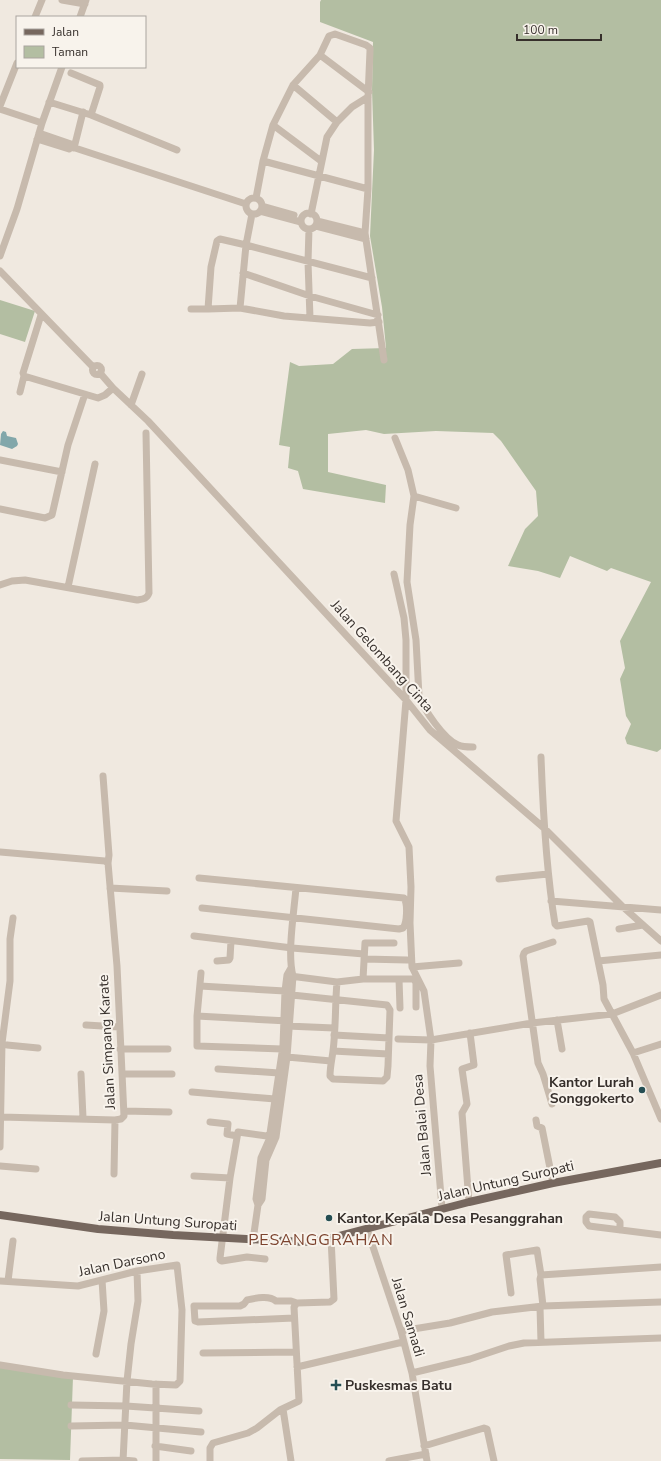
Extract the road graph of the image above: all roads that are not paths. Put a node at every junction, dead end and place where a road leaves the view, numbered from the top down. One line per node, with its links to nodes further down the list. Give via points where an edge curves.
1 (42, 0): 4 (street)
2 (62, 0): 3 (street)
3 (85, 2): 5 (street)
4 (35, 16)
5 (80, 16)
6 (320, 55): 10 (street); 11 (street); 11 (street, via 333,33 370,48)
7 (16, 66): 13 (street)
8 (62, 68): 12 (street)
9 (71, 73): 16 (street, via 100,85)
10 (293, 85): 17 (street); 19 (street)
11 (368, 94): 17 (street); 26 (street)
12 (50, 102): 15 (street); 18 (street)
13 (0, 106)
14 (0, 109): 18 (street)
15 (83, 112): 16 (street); 21 (street)
16 (91, 115): 22 (street)
17 (337, 122): 24 (street, via 327,138)
18 (42, 123): 20 (street)
19 (273, 125): 23 (street); 24 (street)
20 (38, 136): 21 (street, via 69,149); 36 (street)
21 (73, 148): 28 (street)
22 (177, 150)
23 (263, 160): 25 (street); 27 (street)
24 (321, 162): 25 (street)
25 (318, 176): 26 (street); 31 (street)
26 (368, 188): 34 (street)
27 (256, 198): 28 (street, via 251,198); 29 (street, via 260,200)
28 (246, 204): 30 (street)
29 (261, 209): 30 (street); 32 (street)
30 (252, 214): 35 (street)
31 (311, 214): 32 (street); 33 (street, via 316,216)
32 (302, 219): 33 (street, via 305,228)
33 (314, 225): 34 (street); 37 (street)
34 (365, 236): 40 (street)
35 (246, 245): 37 (street); 39 (street); 44 (street, via 220,239 217,241 211,267)
36 (0, 256)
37 (308, 262): 40 (street); 41 (street)
38 (0, 271): 45 (street)
39 (243, 274): 41 (street); 42 (street)
40 (372, 278): 47 (street)
41 (310, 296): 46 (street); 47 (street)
42 (240, 308): 44 (street); 46 (street)
43 (191, 309): 44 (street)
44 (208, 309)
45 (41, 315): 50 (street); 51 (street, Jalan Gelombang Cinta, via 93,368 94,374 100,373)
46 (310, 318): 47 (street, via 370,323)
47 (378, 319): 48 (street)
48 (384, 360)
49 (142, 374): 54 (street)
50 (24, 376): 52 (street); 53 (street)
51 (113, 388): 53 (street, via 98,398); 54 (street, Jalan Gelombang Cinta)
52 (20, 392)
53 (85, 394): 59 (street)
54 (131, 405): 66 (street, Jalan Gelombang Cinta)
55 (146, 433): 65 (street, via 148,595 137,600)
56 (395, 438): 60 (street, via 408,470)
57 (0, 460): 59 (street)
58 (95, 464): 65 (street)
59 (62, 472): 62 (street, via 53,513 49,517)
60 (414, 496): 61 (street); 67 (street, via 407,582 416,640 419,696 433,722 454,743)
61 (456, 508)
62 (0, 509)
63 (394, 574): 66 (street, via 404,618)
64 (0, 585): 65 (street, via 24,580)
65 (68, 587)
66 (406, 700): 70 (street, Jalan Gelombang Cinta, via 430,730); 99 (street, via 396,821 409,847)
67 (473, 747)
68 (541, 757): 70 (street)
69 (103, 776): 72 (street, Jalan Simpang Karate)
70 (544, 828): 73 (street); 80 (street, Jalan Gelombang Cinta)
71 (0, 852): 72 (street, via 105,861)
72 (108, 864): 76 (street, Jalan Simpang Karate)
73 (548, 874): 75 (street); 79 (street)
74 (199, 878): 77 (street)
75 (499, 880)
76 (110, 888): 78 (street); 118 (street, Jalan Simpang Karate)
77 (296, 888): 84 (street); 84 (street, via 404,898 406,925 399,929)
78 (167, 891)
79 (551, 901): 80 (street); 97 (street, via 556,926 589,921)
80 (623, 907): 82 (street); 85 (street, Jalan Gelombang Cinta)
81 (202, 908): 84 (street)
82 (661, 910)
83 (13, 918): 108 (street, via 10,981)
84 (294, 919): 92 (street)
85 (643, 925): 86 (street); 89 (street, Jalan Gelombang Cinta)
86 (619, 929)
87 (194, 936): 88 (street)
88 (231, 941): 92 (street); 96 (street, via 229,960)
89 (661, 941)
90 (553, 942): 116 (street, via 523,954)
91 (394, 943): 94 (street, via 366,943)
92 (292, 948): 94 (street); 101 (street)
93 (661, 955): 97 (street)
94 (364, 956): 95 (street); 102 (street)
95 (407, 960)
96 (217, 961)
97 (598, 961): 112 (street, via 604,999)
98 (458, 963): 99 (street)
99 (412, 967): 123 (street, Jalan Balai Desa, via 424,991)
100 (201, 973): 105 (street)
101 (290, 976): 104 (street); 106 (street)
102 (363, 979): 103 (street); 104 (street)
103 (399, 979): 110 (street, via 415,980); 111 (street)
104 (337, 982): 109 (street)
105 (200, 986): 106 (street); 113 (street)
106 (287, 994): 109 (street); 115 (street)
107 (661, 995): 112 (street)
108 (3, 999): 124 (street)
109 (336, 1000): 119 (street); 121 (street, via 388,1006)
110 (416, 1007)
111 (400, 1008)
112 (612, 1014): 114 (street); 132 (street)
113 (197, 1016): 115 (street); 129 (street, via 197,1046)
114 (557, 1020): 116 (street); 130 (street)
115 (287, 1023): 119 (street); 129 (street); 134 (street)
116 (532, 1023): 120 (street); 144 (street, via 538,1065)
117 (86, 1025): 118 (street)
118 (119, 1027): 127 (street, Jalan Simpang Karate)
119 (334, 1032): 121 (street); 131 (street)
120 (470, 1033): 123 (street); 163 (street, via 474,1065 462,1069 468,1104 462,1113)
121 (389, 1038): 133 (street)
122 (398, 1039): 123 (street)
123 (431, 1040): 164 (street, Jalan Balai Desa, via 430,1066)
124 (1, 1043): 126 (street); 141 (street)
125 (661, 1044): 132 (street)
126 (38, 1048)
127 (120, 1049): 128 (street); 138 (street, Jalan Simpang Karate)
128 (168, 1049)
129 (282, 1049): 140 (street)
130 (562, 1049)
131 (333, 1051): 133 (street); 135 (street)
132 (633, 1053): 149 (street)
133 (388, 1054): 135 (street, via 387,1077 383,1081 333,1079 330,1076)
134 (287, 1057): 135 (street); 140 (street)
135 (331, 1061)
136 (218, 1069): 140 (street)
137 (81, 1074): 148 (street)
138 (122, 1074): 139 (street); 145 (street, Jalan Simpang Karate)
139 (172, 1074)
140 (281, 1075): 143 (street); 154 (street)
141 (1, 1083): 147 (street)
142 (192, 1092): 143 (street)
143 (275, 1099): 154 (street)
144 (552, 1104)
145 (124, 1111): 146 (street); 150 (street, Jalan Simpang Karate, via 123,1118)
146 (169, 1112)
147 (1, 1117): 148 (street, Jalan Simpang Karate); 155 (street)
148 (83, 1118): 150 (street, Jalan Simpang Karate)
149 (661, 1119)
150 (115, 1120): 159 (street)
151 (536, 1120): 162 (street, via 537,1126 542,1128)
152 (210, 1122): 153 (street, via 228,1124 227,1134)
153 (237, 1136): 154 (street, via 238,1132); 161 (street)
154 (273, 1137): 171 (street, via 267,1155 262,1199 258,1205)
155 (0, 1147)
156 (661, 1163): 162 (main road, Jalan Untung Suropati)
157 (0, 1166): 158 (street)
158 (36, 1169)
159 (114, 1174)
160 (194, 1176): 161 (street)
161 (230, 1178): 169 (street)
162 (553, 1183): 163 (main road, Jalan Untung Suropati)
163 (469, 1202): 164 (main road, Jalan Untung Suropati)
164 (442, 1208): 166 (main road, Jalan Untung Suropati)
165 (0, 1215): 169 (main road, Jalan Untung Suropati, via 116,1231)
166 (366, 1229): 170 (main road, Jalan Untung Suropati); 185 (street, Jalan Samadi)
167 (620, 1230): 168 (street)
168 (661, 1234)
169 (222, 1238): 171 (main road, Jalan Untung Suropati); 173 (street, via 220,1260 253,1257)
170 (331, 1238): 171 (main road, Jalan Untung Suropati, via 304,1242); 181 (street, via 334,1299 330,1302)
171 (253, 1240)
172 (13, 1241): 179 (street)
173 (265, 1259)
174 (661, 1267): 176 (street)
175 (137, 1271): 177 (street, Jalan Darsono); 195 (street, via 138,1301); 196 (street, Jalan Darsono, via 177,1265 182,1310 180,1381 174,1385)
176 (541, 1275): 180 (street, via 537,1250 506,1255); 183 (street)
177 (102, 1280): 179 (street, Jalan Darsono, via 78,1286); 191 (street, via 104,1311)
178 (0, 1281): 179 (street, Jalan Darsono)
179 (8, 1281)
180 (511, 1293)
181 (297, 1302): 184 (street, via 294,1307); 184 (street, via 276,1301 268,1297 247,1300 240,1306 194,1306 195,1320 198,1322)
182 (661, 1302): 183 (street)
183 (541, 1307): 185 (street, via 492,1312); 188 (street)
184 (294, 1318): 189 (street)
185 (401, 1332): 187 (street, Jalan Samadi)
186 (661, 1338): 188 (street)
187 (403, 1342): 193 (street); 194 (street, Jalan Samadi)
188 (541, 1342): 194 (street, via 518,1344)
189 (296, 1352): 190 (street); 193 (street)
190 (203, 1353)
191 (96, 1354)
192 (0, 1365): 195 (street, via 63,1375)
193 (297, 1367): 200 (street, via 299,1400)
194 (412, 1373): 207 (street, Jalan Samadi)
195 (127, 1381): 196 (street); 198 (street)
196 (156, 1384): 199 (street)
197 (71, 1405): 198 (street)
198 (126, 1406): 199 (street); 202 (street)
199 (155, 1408): 201 (street); 204 (street)
200 (283, 1409): 214 (street, via 248,1433 213,1443 210,1448); 215 (street)
201 (199, 1411)
202 (125, 1425): 203 (street); 204 (street); 210 (street)
203 (71, 1426)
204 (155, 1427): 205 (street); 206 (street)
205 (201, 1432)
206 (156, 1446): 208 (street); 213 (street)
207 (424, 1446): 209 (street, Jalan Samadi); 217 (street, via 484,1428 487,1429)
208 (191, 1451)
209 (427, 1458): 216 (street)
210 (123, 1460): 211 (street); 212 (street)
211 (82, 1461)
212 (134, 1461)
213 (156, 1461)
214 (210, 1461)
215 (291, 1461)
216 (389, 1461)
217 (494, 1461)

